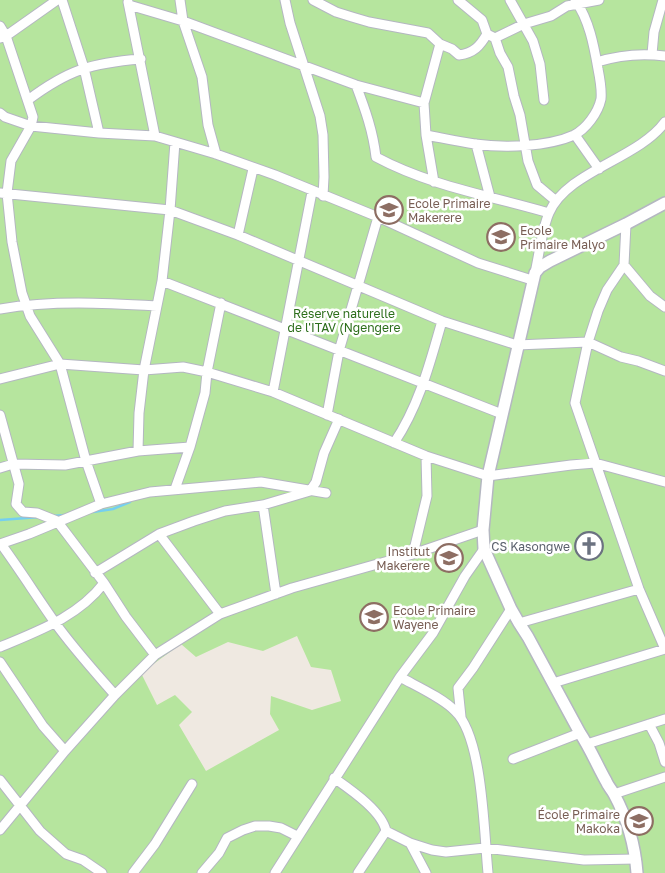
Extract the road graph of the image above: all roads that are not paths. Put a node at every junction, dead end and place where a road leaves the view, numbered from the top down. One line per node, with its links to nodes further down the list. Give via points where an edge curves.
1 (57, 0): 16 (street)
2 (62, 0): 23 (street)
3 (180, 0): 12 (street)
4 (285, 0): 22 (street)
5 (312, 0): 17 (street, via 344,15 428,33)
6 (458, 0): 15 (street, via 482,20)
7 (510, 0): 13 (street)
8 (599, 0): 10 (street)
9 (663, 0): 18 (street)
10 (576, 2): 13 (street, via 551,16); 21 (street, via 586,19)
11 (128, 3): 12 (street); 20 (street)
12 (183, 21): 22 (street); 39 (street, via 202,77 208,125)
13 (524, 24): 15 (street); 26 (street, via 540,64)
14 (0, 26): 16 (street)
15 (491, 36): 17 (street, via 467,54 459,55); 38 (street, via 508,68)
16 (3, 37): 25 (street)
17 (440, 44): 27 (street)
18 (652, 54): 19 (street); 21 (street)
19 (665, 56)
20 (140, 59): 23 (street, via 111,61); 35 (street)
21 (597, 62): 34 (street, via 602,89 600,101 590,122)
22 (302, 64): 24 (street); 45 (street, via 320,116)
23 (84, 68): 25 (street, via 50,84); 32 (street)
24 (356, 85): 27 (street); 42 (street, via 371,128 376,157)
25 (28, 100): 30 (street, via 33,117)
26 (544, 100)
27 (424, 103): 33 (street)
28 (0, 113): 30 (street)
29 (665, 122): 31 (street)
30 (31, 126): 32 (street); 44 (street, via 12,161)
31 (662, 131): 41 (street)
32 (99, 133): 35 (street)
33 (426, 135): 37 (street); 42 (street)
34 (575, 135): 38 (street); 41 (street)
35 (155, 136): 36 (street)
36 (175, 142): 39 (street); 49 (street)
37 (476, 144): 38 (street); 46 (street)
38 (525, 145): 47 (street, via 538,185)
39 (216, 154): 40 (street)
40 (253, 169): 43 (street); 53 (street)
41 (599, 169): 47 (street, via 566,189)
42 (434, 182): 46 (street)
43 (312, 192): 45 (street); 54 (street)
44 (3, 193): 49 (street); 60 (street)
45 (323, 196): 51 (street)
46 (490, 197): 50 (street)
47 (556, 200): 50 (street)
48 (665, 203): 52 (street)
49 (170, 210): 53 (street); 57 (street)
50 (549, 213): 56 (street)
51 (378, 217): 56 (street, via 478,263); 58 (street)
52 (626, 224): 55 (street); 56 (street, via 550,261)
53 (238, 235): 54 (street)
54 (298, 260): 58 (street); 65 (street)
55 (624, 265): 62 (street, via 650,296); 66 (street, via 607,290)
56 (534, 276): 67 (street)
57 (162, 281): 59 (street); 61 (street)
58 (358, 284): 64 (street); 68 (street)
59 (221, 303): 65 (street); 72 (street)
60 (26, 304): 61 (street); 63 (street); 69 (street)
61 (157, 306): 70 (street)
62 (665, 307)
63 (0, 308)
64 (442, 321): 67 (street); 74 (street)
65 (285, 329): 68 (street); 75 (street)
66 (588, 342): 67 (street); 71 (street, via 621,357); 85 (street, via 575,403)
67 (517, 345): 76 (street)
68 (338, 351): 74 (street); 78 (street)
69 (60, 364): 70 (street); 73 (street); 84 (street)
70 (144, 370): 72 (street, via 183,367); 82 (street)
71 (665, 370)
72 (207, 372): 75 (street); 81 (street, via 205,393)
73 (0, 379)
74 (424, 383): 76 (street); 80 (street, via 406,426)
75 (273, 392): 78 (street)
76 (502, 414): 88 (street)
77 (0, 415): 86 (street)
78 (327, 415): 79 (street)
79 (338, 419): 80 (street); 91 (street)
80 (394, 443): 83 (street)
81 (190, 447): 82 (street); 90 (street)
82 (138, 450): 84 (street)
83 (426, 456): 88 (street); 100 (street, via 427,496)
84 (86, 461): 86 (street, via 65,465); 93 (street)
85 (595, 463): 88 (street); 89 (street); 103 (street)
86 (14, 464): 87 (street); 95 (street, via 19,484 16,504 23,512)
87 (0, 468)
88 (488, 476): 96 (street)
89 (665, 482)
90 (175, 489): 91 (street, via 261,482); 93 (street)
91 (310, 492): 92 (street); 94 (street)
92 (326, 493)
93 (101, 504): 95 (street, via 71,516)
94 (263, 505): 97 (street, via 225,511); 104 (street)
95 (49, 518): 98 (street, via 29,534); 101 (street)
96 (483, 530): 99 (street); 100 (street)
97 (159, 534): 101 (street); 106 (street)
98 (1, 544): 107 (street)
99 (484, 549): 105 (street); 114 (street, via 433,633)
100 (413, 554): 104 (street)
101 (95, 573): 102 (street)
102 (104, 583): 107 (street, via 95,594); 112 (street)
103 (640, 589): 108 (street); 109 (street)
104 (276, 594): 106 (street)
105 (512, 609): 108 (street); 117 (street, via 458,688)
106 (220, 614): 112 (street)
107 (56, 623): 110 (street); 116 (street)
108 (519, 623): 115 (street)
109 (660, 626): 111 (street)
110 (0, 647)
111 (665, 649): 115 (street)
112 (156, 655): 116 (street)
113 (0, 662): 122 (street, via 43,726)
114 (400, 677): 117 (street, via 450,706); 126 (street)
115 (553, 683): 120 (street)
116 (115, 695): 122 (street)
117 (461, 717): 135 (street, via 476,757)
118 (665, 719): 119 (street)
119 (649, 724): 121 (street); 124 (street)
120 (580, 733): 121 (street); 123 (street)
121 (588, 744): 129 (street)
122 (65, 751): 130 (street)
123 (513, 759)
124 (665, 762)
125 (665, 777): 129 (street)
126 (334, 778): 132 (street, via 384,822); 133 (street)
127 (0, 780): 130 (street)
128 (192, 784): 138 (street)
129 (614, 794): 136 (street, via 629,829)
130 (20, 805): 131 (street); 137 (street, via 40,831 66,854 83,860)
131 (0, 830)
132 (386, 831): 134 (street); 141 (street)
133 (297, 836): 139 (street, via 269,826 243,830 227,838); 140 (street)
134 (410, 843): 135 (street, via 446,852); 142 (street)
135 (485, 848): 136 (street, via 584,860); 143 (street)
136 (636, 859): 144 (street)
137 (102, 873)
138 (133, 873)
139 (202, 873)
140 (274, 873)
141 (358, 873)
142 (426, 873)
143 (488, 873)
144 (637, 873)

